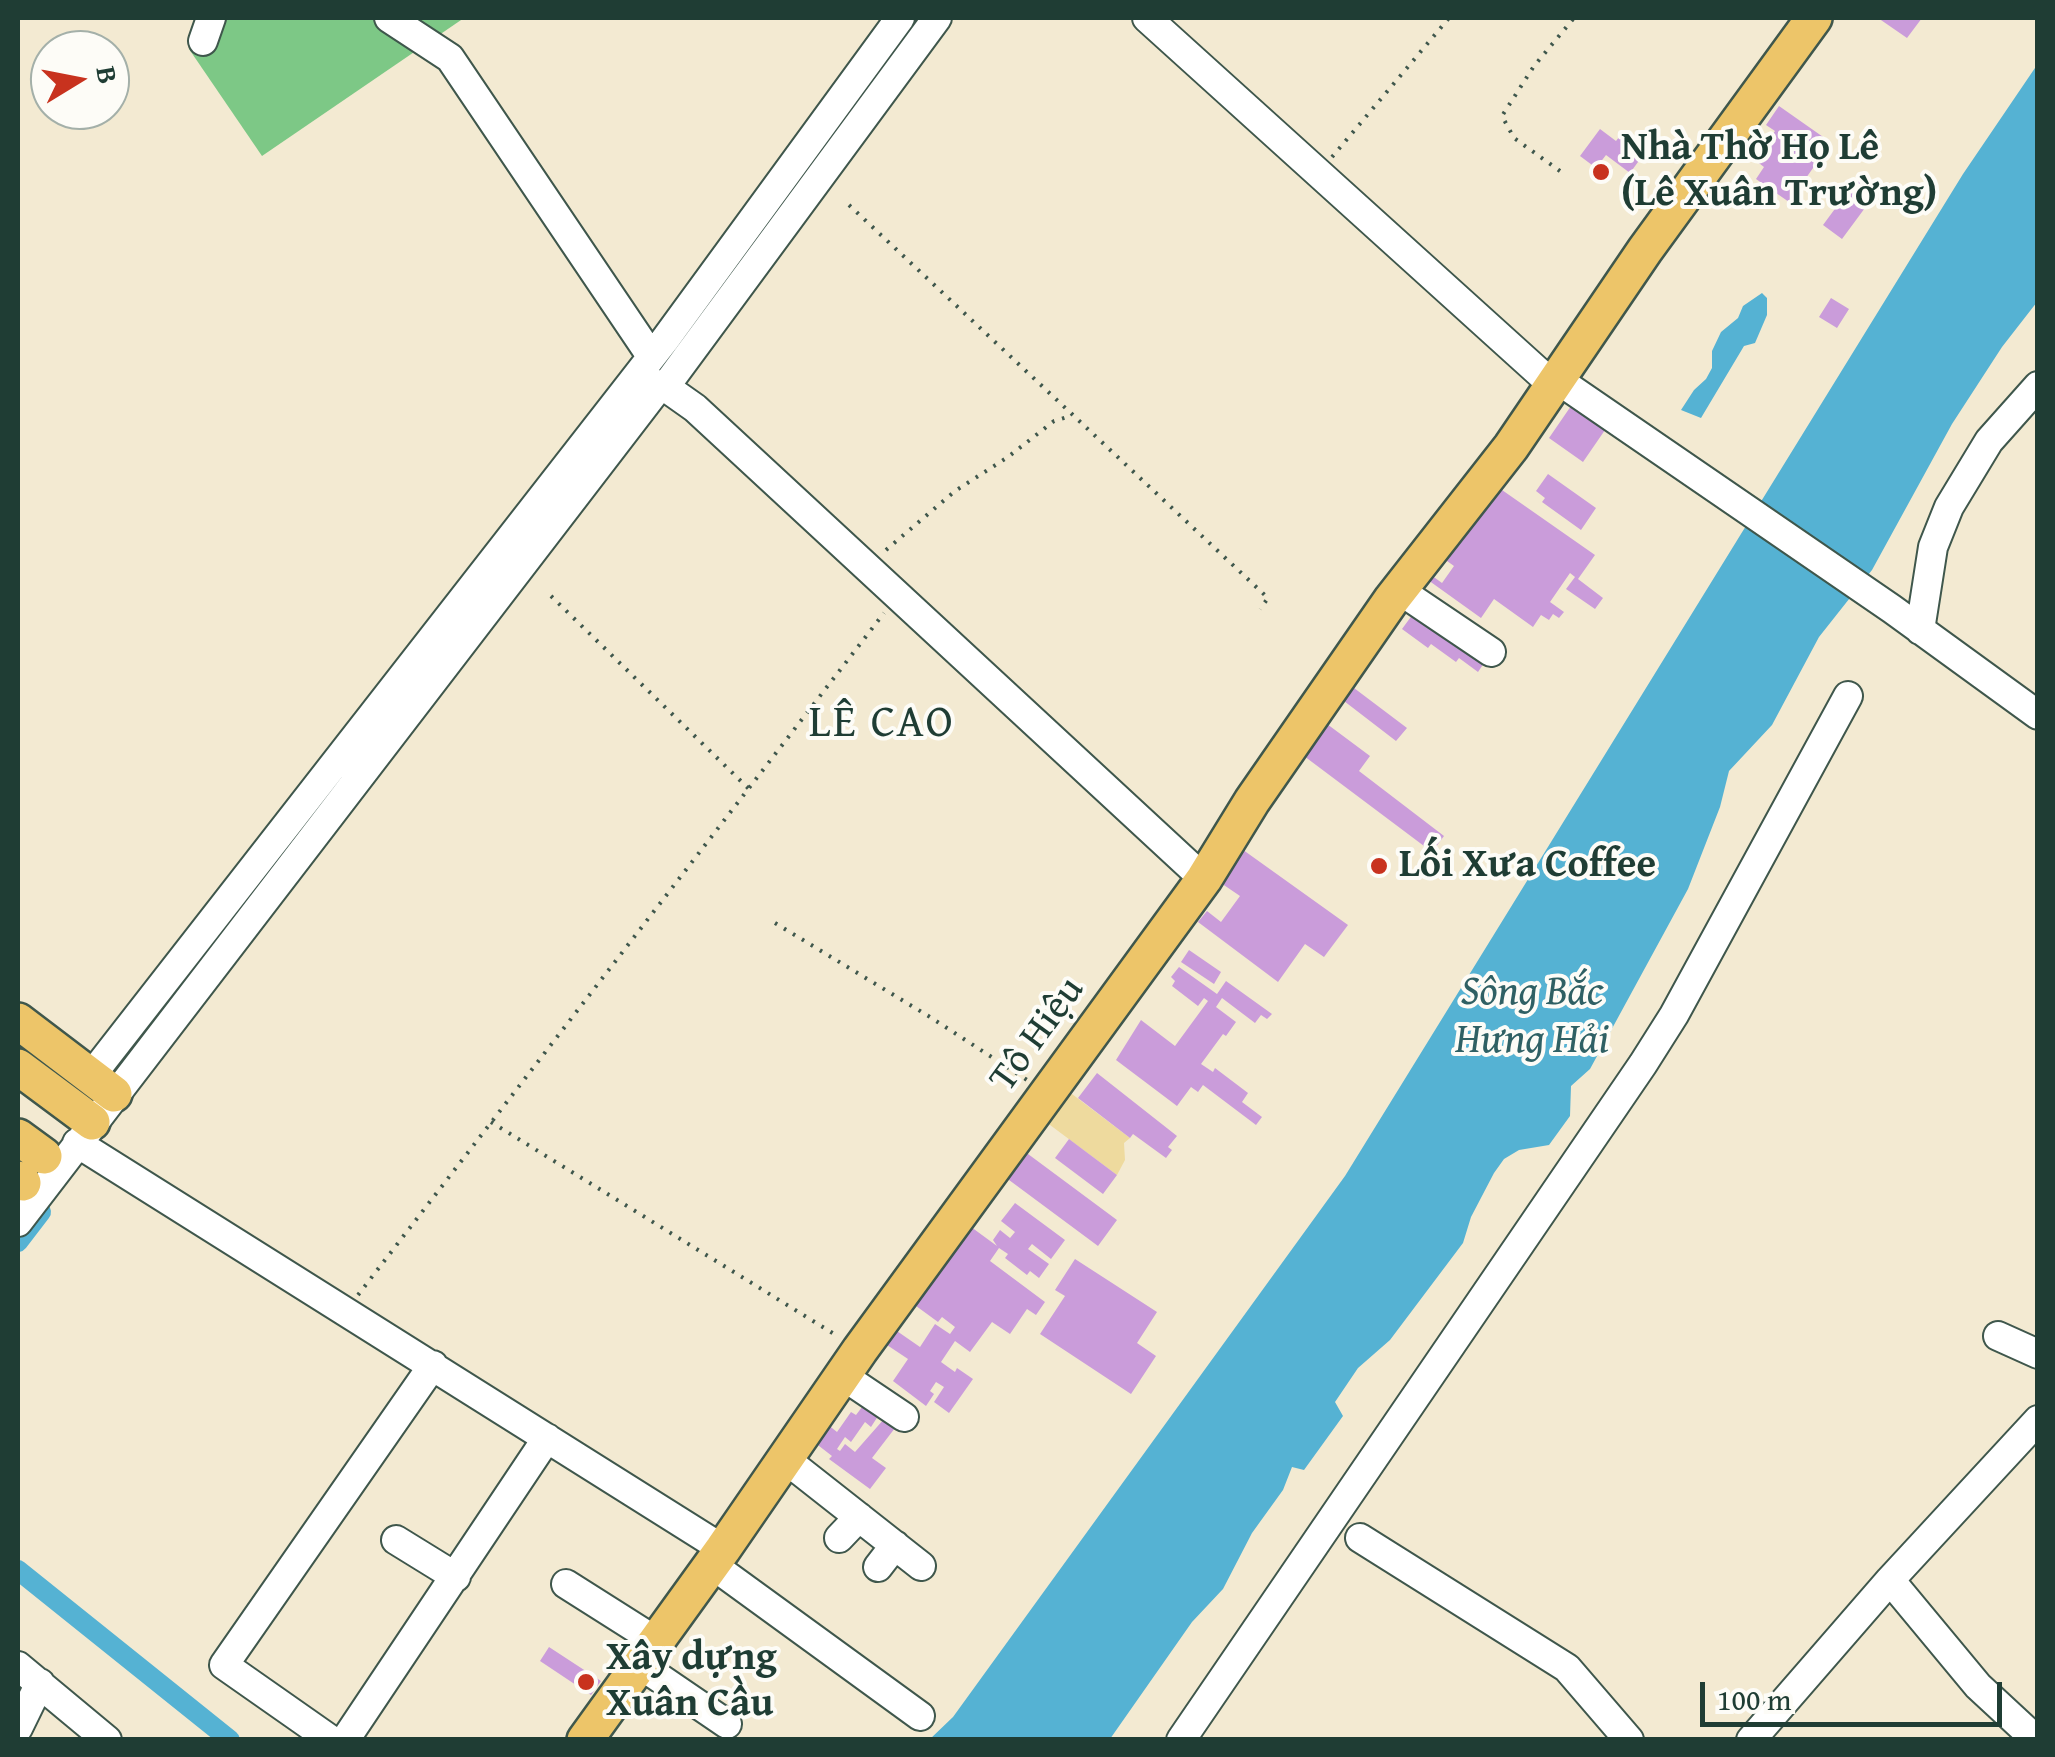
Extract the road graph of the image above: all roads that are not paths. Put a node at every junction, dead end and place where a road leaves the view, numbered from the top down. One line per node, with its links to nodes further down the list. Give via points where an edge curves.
1 (388, 18): 6 (street)
2 (900, 18): 7 (street)
3 (937, 18): 10 (street)
4 (1147, 18): 8 (street)
5 (1814, 18): 8 (main road, Tô Hiệu)
6 (424, 26): 7 (street)
7 (651, 356): 10 (street)
8 (1556, 383): 11 (main road, Tô Hiệu); 12 (street)
9 (2038, 386): 12 (street, via 1989,442 1949,507 1933,547)
10 (649, 390): 16 (street, via 696,408); 19 (street)
11 (1398, 590): 13 (street); 16 (main road, Tô Hiệu)
12 (1920, 630): 15 (street)
13 (1491, 652)
14 (1848, 696): 50 (street, via 1644,1064)
15 (2038, 715)
16 (1204, 879): 25 (main road, Tô Hiệu)
17 (18, 1022): 19 (main road)
18 (18, 1067): 20 (main road)
19 (102, 1085): 20 (street)
20 (84, 1132): 21 (street, via 68,1134); 22 (street); 26 (street)
21 (24, 1169)
22 (18, 1222)
23 (1998, 1336): 24 (street)
24 (2038, 1354)
25 (851, 1363): 27 (street); 30 (main road, Tô Hiệu)
26 (432, 1365): 29 (street); 47 (street, via 224,1665)
27 (904, 1418)
28 (2038, 1420): 38 (street)
29 (547, 1438): 35 (street); 37 (street)
30 (785, 1459): 31 (street); 35 (main road, Tô Hiệu)
31 (859, 1517): 32 (street); 36 (street, via 886,1556)
32 (839, 1538)
33 (1360, 1538): 51 (street, via 1566,1668)
34 (396, 1540): 37 (street)
35 (717, 1557): 40 (main road, Tô Hiệu); 42 (street)
36 (921, 1566)
37 (456, 1577): 48 (street)
38 (1890, 1580): 45 (street, via 1978,1686); 52 (street)
39 (566, 1584): 40 (street)
40 (647, 1653): 43 (street); 49 (main road, Tô Hiệu)
41 (29, 1674): 44 (street); 46 (street)
42 (920, 1716)
43 (727, 1724)
44 (18, 1728)
45 (2032, 1736)
46 (107, 1740)
47 (331, 1740)
48 (344, 1740)
49 (585, 1740)
50 (1182, 1740)
51 (1629, 1740)
52 (1751, 1740)

